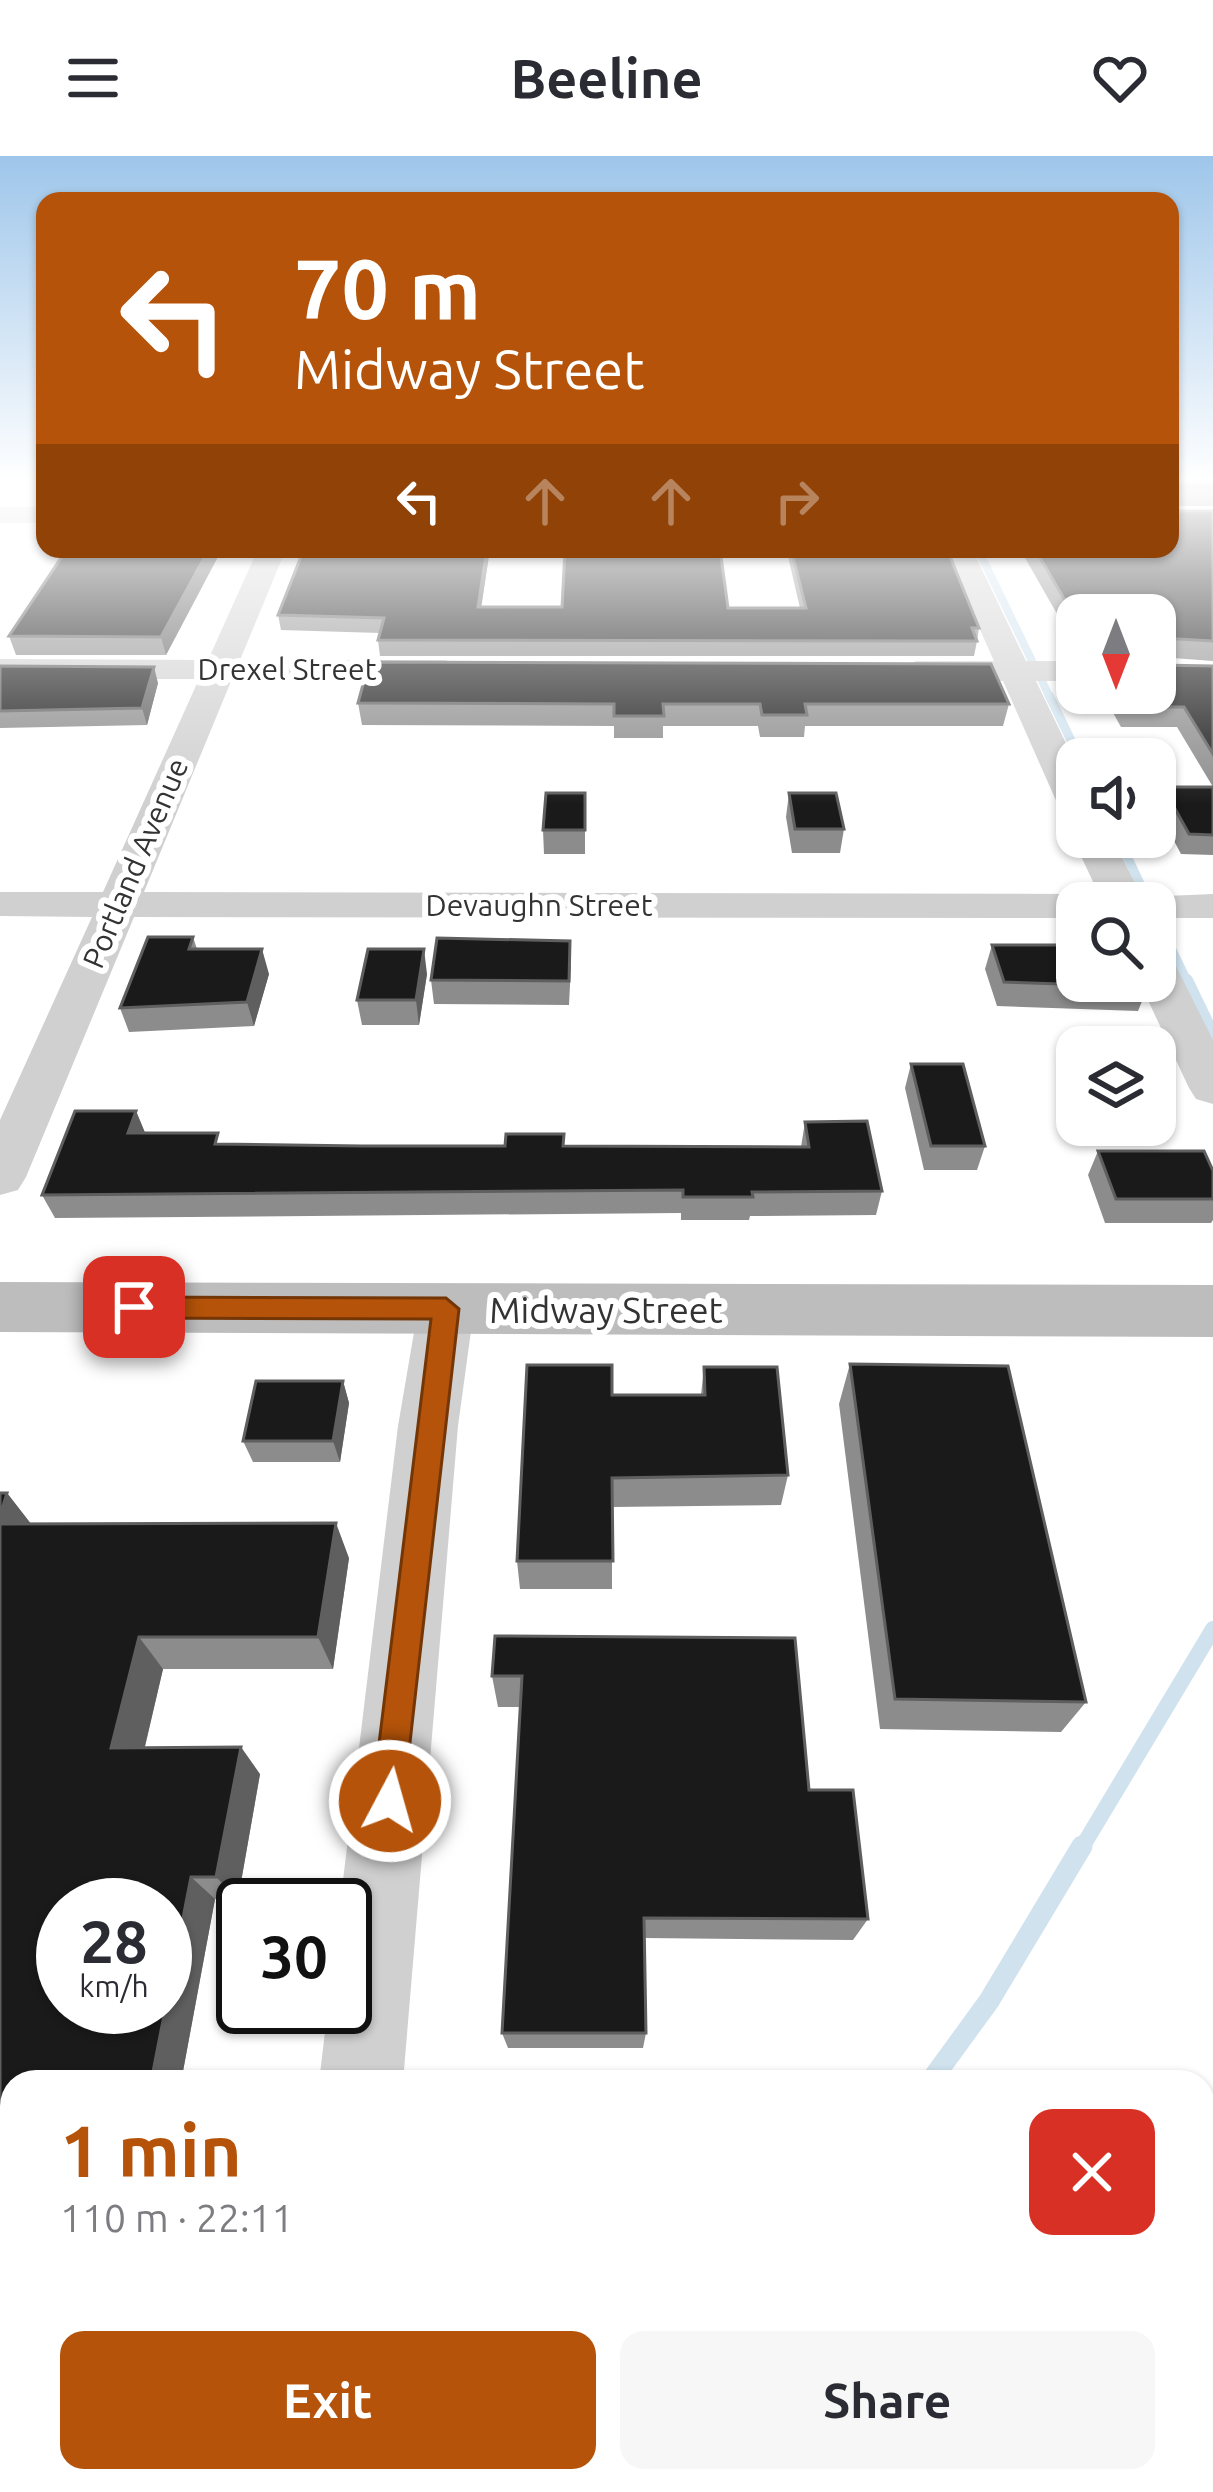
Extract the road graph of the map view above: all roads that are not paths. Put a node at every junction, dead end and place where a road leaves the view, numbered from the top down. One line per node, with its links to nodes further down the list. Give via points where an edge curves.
1 (255, 587): 4 (street, Portland Avenue)
2 (975, 587): 7 (street)
3 (0, 668): 4 (street, Drexel Street)
4 (219, 669): 5 (street, Drexel Street); 11 (street, Portland Avenue)
5 (478, 670)
6 (875, 671): 7 (street)
7 (1012, 671): 8 (street); 9 (street)
8 (1056, 671)
9 (1056, 762)
10 (0, 904): 11 (street, Devaughn Street)
11 (118, 904): 12 (street, Devaughn Street); 17 (street, Portland Avenue)
12 (1056, 906)
13 (1176, 906): 14 (street)
14 (1213, 906)
15 (1171, 1002): 16 (street)
16 (1213, 1088)
17 (0, 1177)
18 (0, 1307): 19 (street, Midway Street)
19 (446, 1309): 20 (street, Midway Street); 21 (street)
20 (1213, 1311)
21 (362, 2070)

